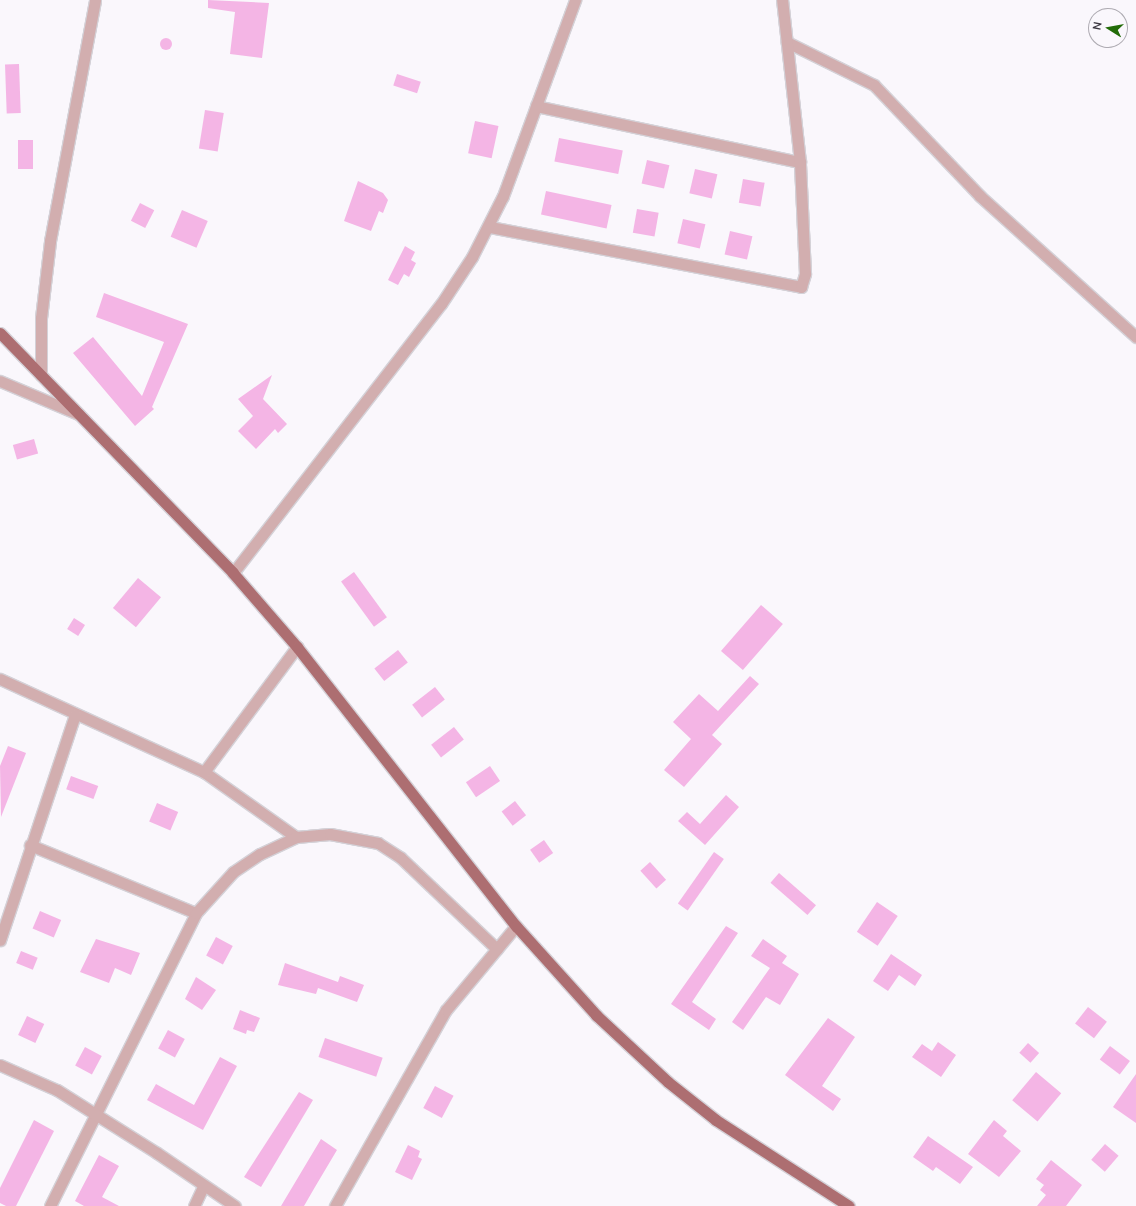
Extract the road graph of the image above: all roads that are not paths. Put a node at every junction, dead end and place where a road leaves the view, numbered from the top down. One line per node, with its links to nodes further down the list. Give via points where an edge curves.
1 (95, 0): 10 (street, via 48,255 41,318)
2 (575, 0): 5 (street)
3 (782, 0): 4 (street)
4 (787, 42): 6 (street); 9 (street, via 874,84 980,196)
5 (536, 106): 6 (street); 7 (street)
6 (800, 162): 7 (street, via 805,274 800,287)
7 (490, 227): 13 (street, via 441,304)
8 (0, 333): 10 (main road)
9 (1136, 337)
10 (41, 375): 12 (main road)
11 (0, 381): 12 (street)
12 (78, 414): 13 (main road)
13 (233, 573): 14 (main road)
14 (298, 647): 17 (street); 21 (main road)
15 (0, 679): 16 (street)
16 (75, 714): 17 (street); 19 (street)
17 (204, 772): 18 (street)
18 (296, 838): 20 (street, via 260,854 233,872); 23 (street, via 330,834 378,842 401,858)
19 (30, 845): 20 (street); 22 (street)
20 (196, 913): 25 (street)
21 (516, 926): 23 (street); 31 (main road, via 596,1015 668,1082 743,1139)
22 (0, 940)
23 (497, 950): 30 (street, via 446,1010)
24 (0, 1065): 25 (street, via 57,1090)
25 (97, 1114): 26 (street); 27 (street)
26 (203, 1187): 28 (street); 29 (street)
27 (50, 1206)
28 (194, 1206)
29 (234, 1206)
30 (335, 1206)
31 (849, 1206)

